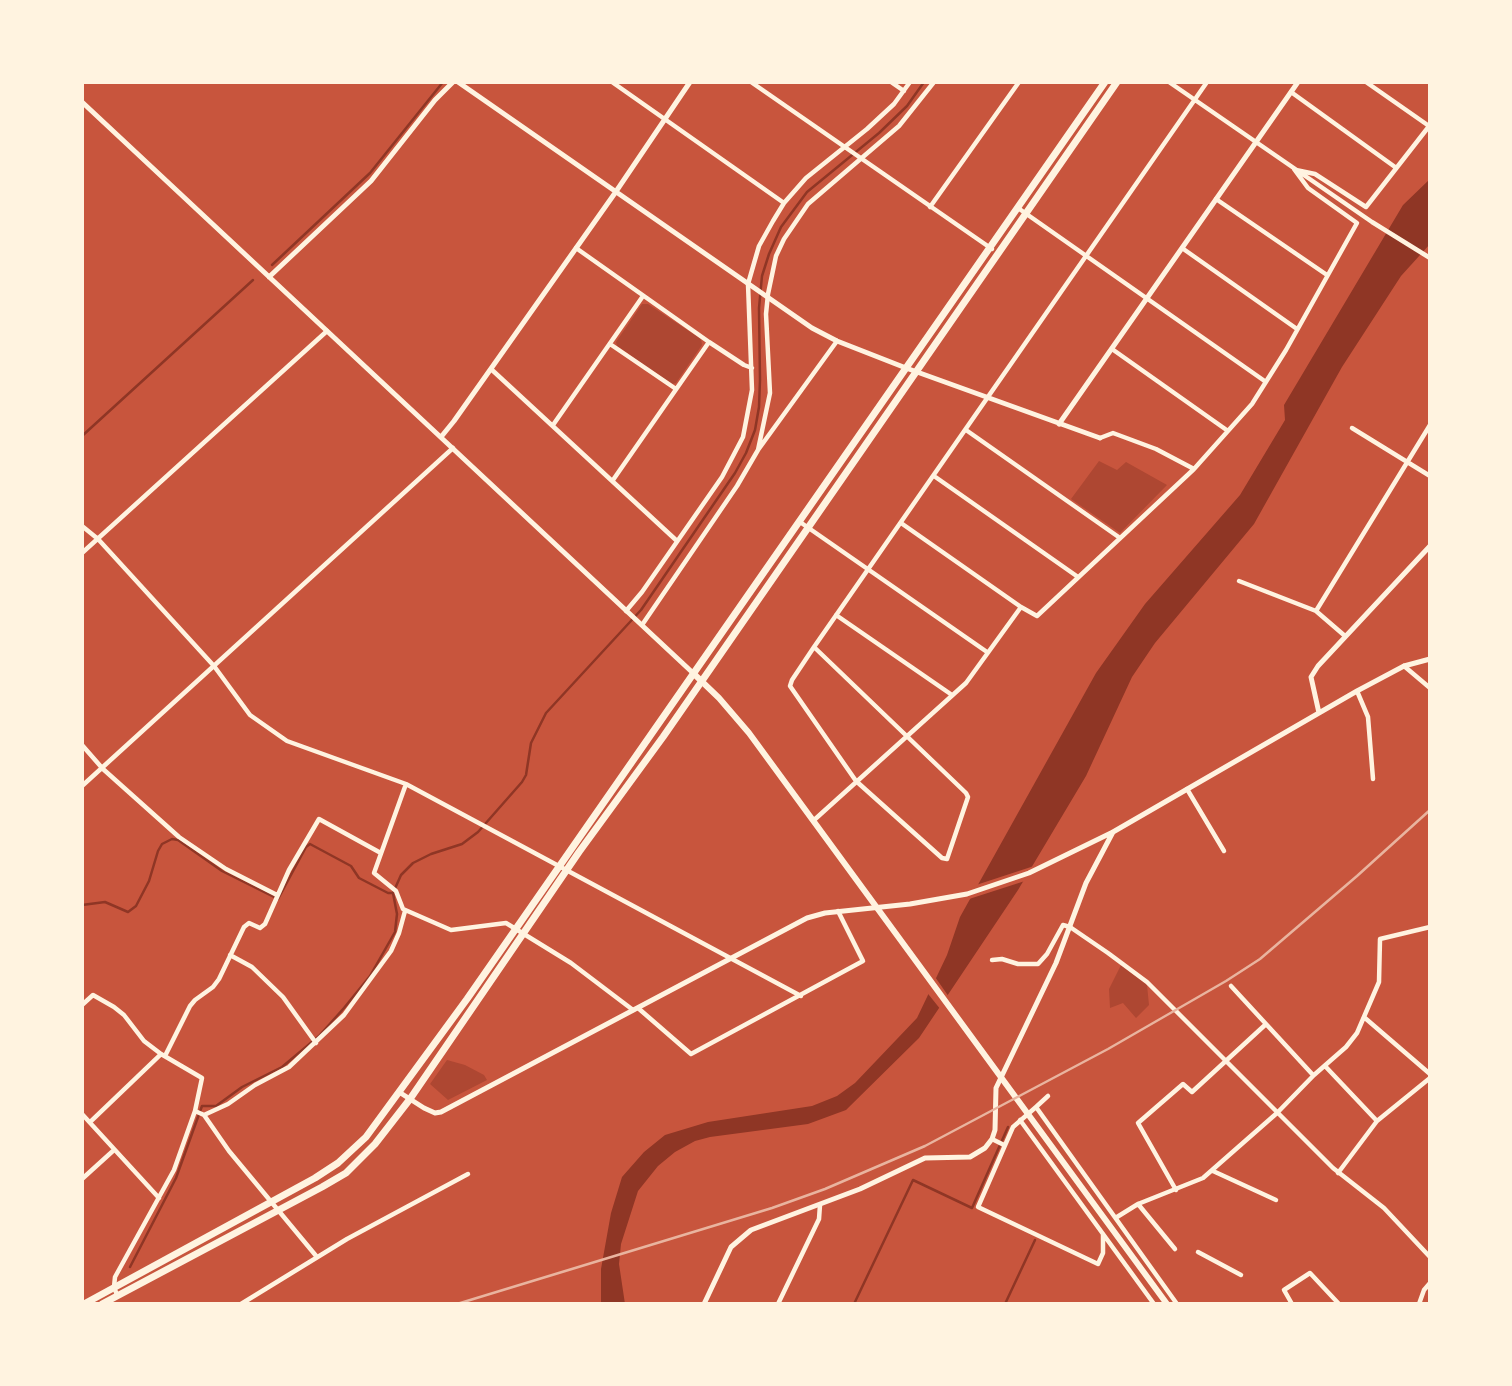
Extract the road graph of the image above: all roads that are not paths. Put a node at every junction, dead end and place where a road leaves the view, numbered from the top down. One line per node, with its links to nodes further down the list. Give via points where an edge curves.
1 (455, 82): 26 (street); 37 (street, via 435,100 371,181)
2 (612, 82): 19 (street)
3 (690, 82): 19 (street)
4 (751, 82): 22 (street)
5 (891, 82): 15 (street)
6 (910, 82): 15 (street)
7 (934, 82): 23 (street, via 899,126)
8 (1019, 82): 29 (street)
9 (1105, 82): 30 (main road)
10 (1117, 82): 30 (main road)
11 (1170, 82): 17 (street)
12 (1207, 82): 17 (street)
13 (1298, 82): 16 (street)
14 (1366, 82): 20 (street)
15 (904, 91): 22 (street)
16 (1291, 92): 21 (street); 24 (street)
17 (1195, 100): 21 (street); 34 (street)
18 (82, 102): 37 (street)
19 (665, 119): 26 (street); 28 (street)
20 (1429, 126): 24 (street)
21 (1256, 142): 25 (street); 27 (street)
22 (847, 149): 23 (street); 28 (street, via 806,178)
23 (860, 158): 29 (street); 40 (street, via 800,214 776,256)
24 (1395, 167): 25 (street, via 1366,207 1315,174)
25 (1294, 169): 35 (street); 36 (street, via 1308,188 1357,223)
26 (615, 193): 31 (street); 38 (street)
27 (1216, 199): 32 (street); 36 (street)
28 (784, 203): 38 (street, via 759,246)
29 (930, 206): 33 (street)
30 (1022, 211): 33 (main road); 34 (street)
31 (576, 248): 39 (street); 50 (street)
32 (1182, 248): 41 (street); 42 (street)
33 (994, 251): 49 (main road); 51 (main road)
34 (1087, 257): 41 (street); 54 (street)
35 (1430, 258)
36 (1326, 275): 42 (street)
37 (269, 277): 43 (street)
38 (749, 286): 40 (street); 48 (street)
39 (643, 296): 45 (street); 46 (street)
40 (766, 297): 44 (street); 64 (street, via 770,393)
41 (1147, 299): 47 (street); 52 (street)
42 (1297, 329): 52 (street)
43 (327, 331): 61 (street); 75 (street)
44 (837, 341): 49 (street); 64 (street)
45 (709, 342): 48 (street); 53 (street)
46 (610, 344): 53 (street); 56 (street)
47 (1112, 349): 55 (street); 60 (street)
48 (752, 368): 76 (street, via 749,414 737,453)
49 (906, 368): 51 (street); 70 (main road)
50 (491, 369): 56 (street); 61 (street)
51 (917, 372): 54 (street); 73 (main road)
52 (1266, 382): 60 (street)
53 (676, 389): 69 (street)
54 (988, 399): 55 (street); 59 (street)
55 (1059, 424): 62 (street)
56 (553, 425): 69 (street)
57 (1430, 425): 65 (street)
58 (1352, 428): 65 (street)
59 (966, 430): 67 (street); 74 (street)
60 (1228, 430): 66 (street)
61 (441, 437): 63 (street)
62 (1100, 438): 66 (street, via 1113,433)
63 (453, 448): 84 (street); 91 (street)
64 (758, 450): 86 (street)
65 (1408, 463): 68 (street); 83 (street)
66 (1194, 468): 74 (street)
67 (934, 476): 71 (street); 80 (street)
68 (1430, 477)
69 (613, 480): 76 (street)
70 (800, 522): 73 (street); 93 (main road)
71 (901, 523): 79 (street); 82 (street)
72 (82, 526): 75 (street)
73 (807, 527): 79 (street); 94 (main road)
74 (1121, 538): 80 (street)
75 (98, 539): 78 (street); 91 (street)
76 (677, 541): 84 (street)
77 (1430, 546): 87 (street)
78 (82, 553)
79 (869, 570): 85 (street); 89 (street)
80 (1078, 577): 82 (street, via 1037,616)
81 (1239, 581): 83 (street)
82 (1021, 607): 89 (street)
83 (1316, 611): 87 (street)
84 (628, 612): 86 (street)
85 (836, 615): 88 (street); 97 (street)
86 (640, 624): 93 (street)
87 (1345, 636): 98 (street, via 1311,677)
88 (814, 647): 99 (street); 103 (street, via 790,686)
89 (987, 652): 97 (street)
90 (1430, 659): 92 (street)
91 (214, 666): 101 (street); 104 (street, via 250,715 291,743)
92 (1404, 667): 95 (street); 96 (street)
93 (693, 673): 94 (main road); 111 (main road)
94 (702, 681): 107 (main road, via 741,724); 111 (main road)
95 (1430, 688)
96 (1357, 691): 98 (street); 102 (street, via 1368,717)
97 (952, 695): 99 (street)
98 (1319, 713): 106 (street)
99 (906, 735): 103 (street); 103 (street, via 968,797 947,859)
100 (82, 745): 101 (street)
101 (103, 769): 105 (street); 112 (street, via 201,854)
102 (1373, 779)
103 (856, 782): 107 (street)
104 (406, 784): 110 (street); 111 (street)
105 (82, 786)
106 (1187, 789): 108 (street); 109 (street)
107 (812, 822): 113 (main road)
108 (1113, 832): 113 (street, via 1004,883 945,898); 116 (street, via 1086,883)
109 (1224, 851)
110 (379, 855): 112 (street, via 377,849 319,819); 114 (street, via 374,873 396,891)
111 (564, 868): 118 (main road); 120 (street)
112 (277, 896): 119 (street, via 265,924 260,928 247,924)
113 (875, 907): 115 (street); 174 (main road)
114 (405, 911): 118 (street, via 451,930 506,923); 128 (street, via 396,941 381,967)
115 (838, 911): 120 (street, via 807,918); 123 (street, via 863,961)
116 (1070, 927): 121 (street, via 1063,925 1038,964); 130 (street, via 1147,982); 145 (street, via 996,1088)
117 (1430, 927): 126 (street, via 1380,939 1380,982)
118 (520, 930): 125 (street); 134 (main road); 136 (main road)
119 (230, 955): 128 (street, via 252,967 283,997); 129 (street, via 214,987 190,1006)
120 (732, 958): 123 (street); 125 (street)
121 (992, 960)
122 (1231, 986): 127 (street)
123 (801, 996): 125 (street, via 691,1054)
124 (82, 1005): 129 (street, via 93,995 114,1007)
125 (636, 1009): 136 (street, via 448,1109 435,1113)
126 (1366, 1018): 131 (street, via 1353,1040); 133 (street)
127 (1265, 1025): 130 (street); 132 (street)
128 (316, 1043): 141 (street, via 289,1068)
129 (163, 1055): 138 (street, via 202,1078); 144 (street)
130 (1225, 1061): 139 (street); 152 (street, via 1192,1091 1183,1084 1138,1123)
131 (1325, 1066): 132 (street); 143 (street)
132 (1314, 1075): 139 (street)
133 (1430, 1077): 143 (street)
134 (400, 1092): 136 (street); 155 (main road, via 366,1137 338,1163)
135 (1048, 1096): 137 (street)
136 (410, 1099): 158 (main road, via 346,1173)
137 (1036, 1107): 142 (street); 159 (street)
138 (195, 1111): 141 (street); 153 (street)
139 (1277, 1113): 148 (street); 149 (street)
140 (82, 1114): 144 (street)
141 (204, 1115): 155 (street)
142 (1020, 1120): 146 (street); 160 (street)
143 (1377, 1121): 149 (street)
144 (89, 1122): 147 (street)
145 (992, 1139): 146 (street); 157 (street, via 970,1157 925,1158)
146 (1004, 1144): 160 (street, via 978,1207 1098,1264)
147 (114, 1150): 151 (street); 153 (street)
148 (1213, 1170): 152 (street); 154 (street)
149 (1338, 1172): 164 (street, via 1384,1208)
150 (468, 1174): 163 (street)
151 (82, 1179)
152 (1176, 1190): 156 (street)
153 (160, 1199): 167 (street, via 115,1277)
154 (1276, 1200)
155 (270, 1201): 158 (street); 167 (main road)
156 (1138, 1203): 159 (street); 161 (street)
157 (820, 1205): 171 (street, via 751,1230 737,1240); 172 (street, via 818,1219)
158 (278, 1211): 163 (street); 167 (main road)
159 (1117, 1217): 175 (street)
160 (1103, 1234): 173 (street)
161 (1175, 1249)
162 (1198, 1252): 165 (street)
163 (317, 1257): 170 (street)
164 (1430, 1257)
165 (1241, 1275)
166 (1430, 1283): 178 (street)
167 (116, 1291): 168 (main road); 169 (main road)
168 (84, 1304)
169 (102, 1304)
170 (241, 1304)
171 (704, 1304)
172 (778, 1304)
173 (1154, 1304)
174 (1167, 1304)
175 (1177, 1304)
176 (1292, 1304): 177 (street, via 1284,1290 1310,1273)
177 (1339, 1304)
178 (1419, 1304)

